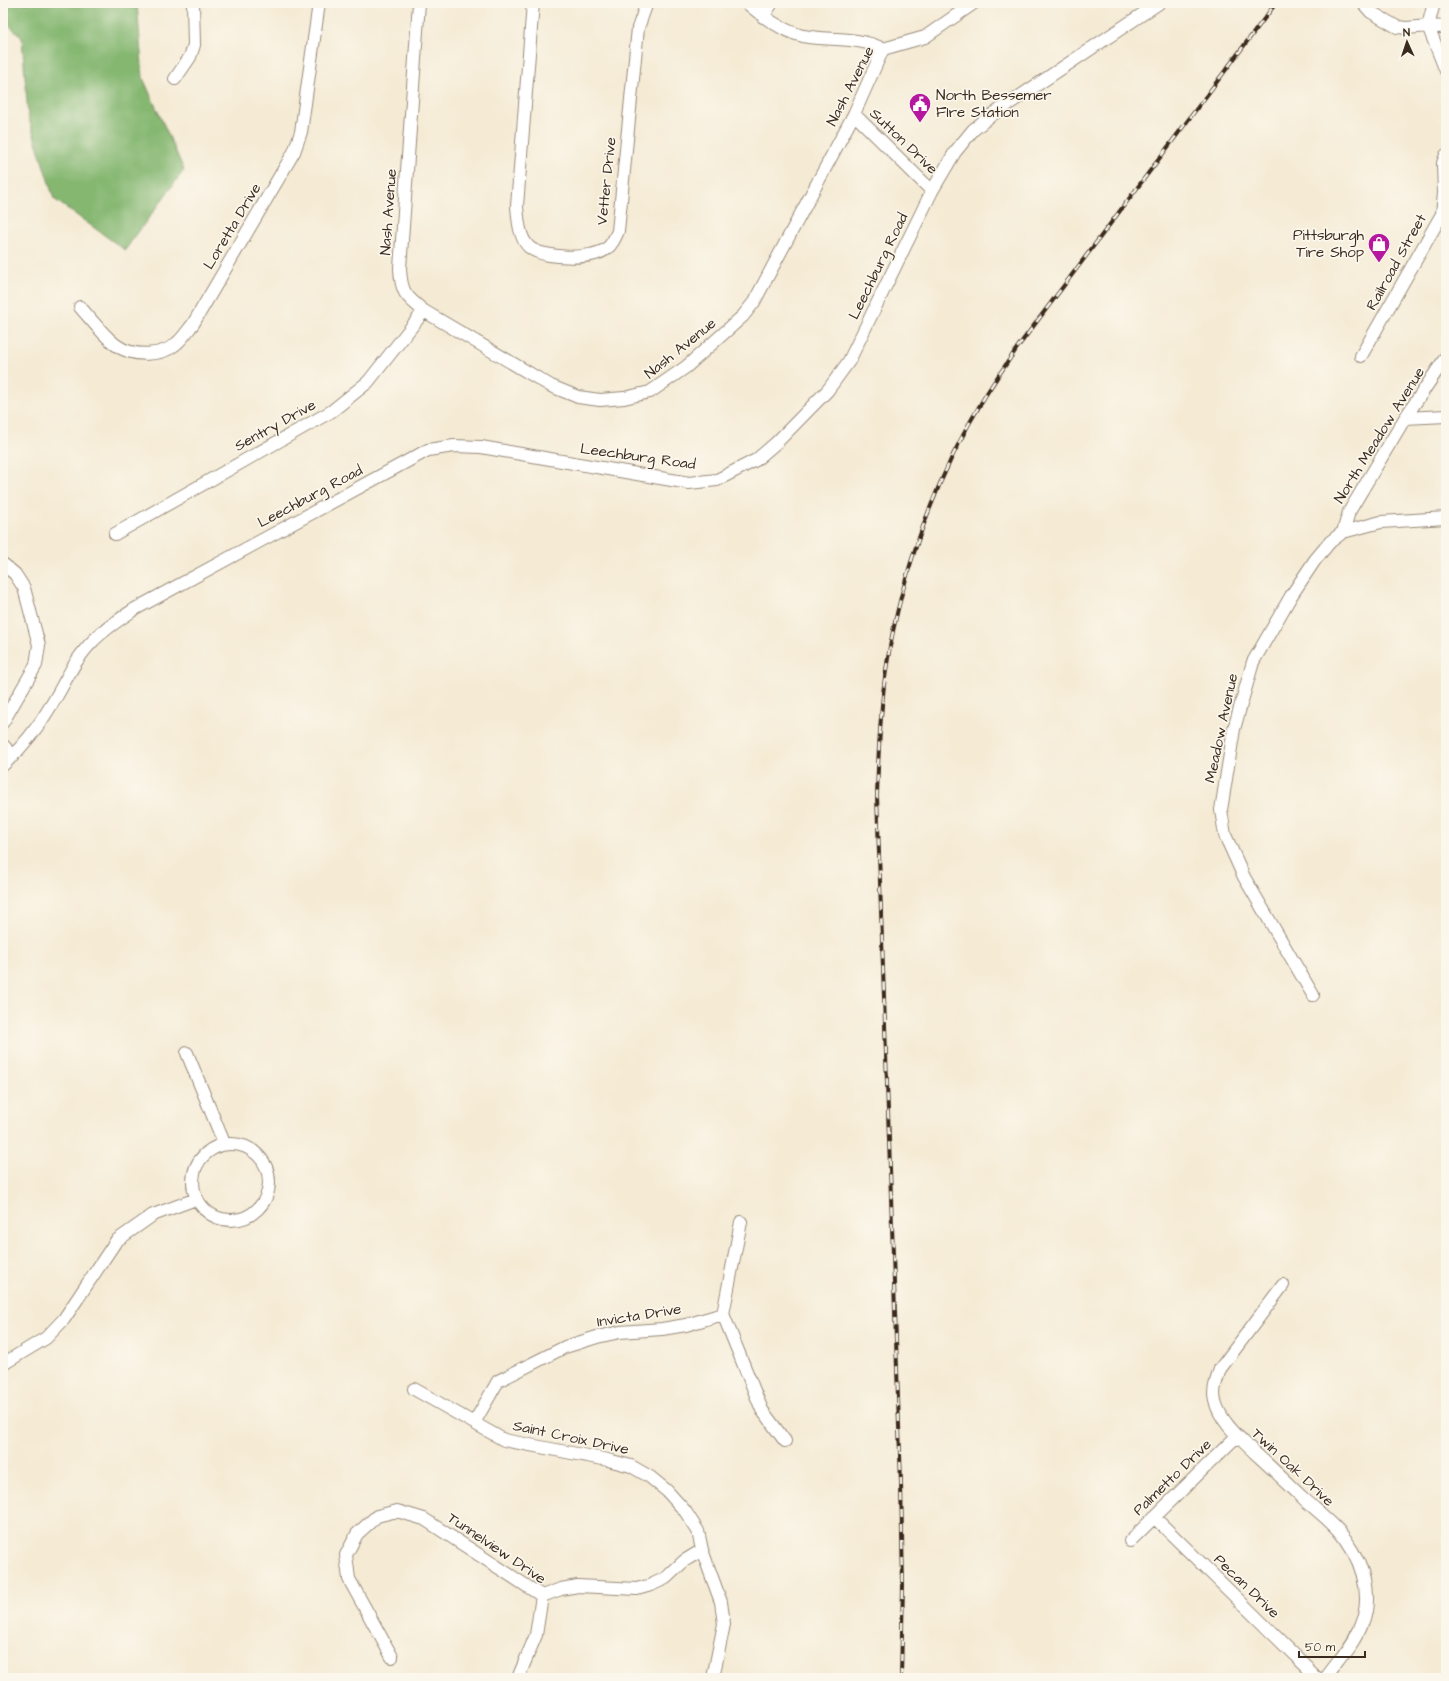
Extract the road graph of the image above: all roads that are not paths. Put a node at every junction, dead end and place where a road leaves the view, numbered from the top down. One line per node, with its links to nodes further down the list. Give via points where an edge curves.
1 (193, 3): 17 (street, via 194,45 190,57)
2 (320, 3): 21 (street, Loretta Drive, via 301,132 294,152 189,329 177,344 168,349 146,354 131,352 116,346)
3 (419, 3): 22 (street, Nash Avenue, via 400,268 402,288 407,297)
4 (533, 3): 5 (street, Vetter Drive, via 517,206 518,223 528,246 538,252 572,257 596,255 607,249 618,232 638,28)
5 (647, 3)
6 (747, 3): 12 (street)
7 (772, 3): 12 (street)
8 (974, 3): 15 (street, Nash Avenue, via 925,37)
9 (1159, 3): 20 (street, Leechburg Road, via 973,130)
10 (1363, 3): 13 (street, via 1371,12 1397,27)
11 (1434, 3): 13 (street)
12 (763, 18): 15 (street, via 803,36 852,40 873,44)
13 (1428, 26): 14 (street); 16 (street)
14 (1446, 28)
15 (883, 49): 18 (street, Nash Avenue)
16 (1446, 71)
17 (175, 79)
18 (854, 114): 20 (street, Sutton Drive); 22 (street, Nash Avenue, via 754,302 743,316 686,367 650,392 600,400 578,397 551,386)
19 (1446, 155): 23 (street, Railroad Street, via 1443,163 1442,214)
20 (932, 191): 33 (street, Leechburg Road, via 849,361 828,390 756,460 717,480 689,483 481,447 454,446 428,450 135,609 105,630 74,665 52,705)
21 (80, 307)
22 (424, 311): 29 (street, Sentry Drive, via 368,382 332,411)
23 (1362, 356)
24 (1446, 357): 26 (street, North Meadow Avenue)
25 (1446, 416): 26 (street)
26 (1405, 418): 28 (street, North Meadow Avenue, via 1349,512)
27 (1446, 518): 28 (street, Meadow Avenue, via 1381,522)
28 (1343, 532): 35 (street, Meadow Avenue, via 1330,542 1315,560 1253,662 1234,729 1221,810 1225,835 1244,877)
29 (115, 534)
30 (3, 564): 31 (street, via 15,574 24,588 39,645 36,664)
31 (3, 722)
32 (3, 745): 33 (street)
33 (13, 756): 34 (street, Leechburg Road)
34 (3, 765)
35 (1313, 995)
36 (187, 1053): 37 (street)
37 (224, 1143): 38 (street, via 205,1154 196,1166 192,1180); 38 (street, via 238,1144 256,1153 269,1176 266,1198 253,1214 240,1220 215,1217 205,1211)
38 (196, 1199): 42 (street, via 153,1215 116,1241 64,1319 46,1338)
39 (741, 1222): 41 (street)
40 (1283, 1285): 45 (street, Twin Oak Drive, via 1224,1364 1215,1385 1214,1400 1219,1414)
41 (723, 1314): 44 (street, Invicta Drive, via 686,1325 620,1332 565,1347 498,1381); 46 (street, via 762,1410)
42 (3, 1364)
43 (414, 1389): 44 (street, Saint Croix Drive)
44 (474, 1423): 49 (street, Saint Croix Drive, via 504,1440 631,1466 667,1491 685,1511 698,1531)
45 (1237, 1436): 47 (street, Palmetto Drive); 55 (street, Twin Oak Drive, via 1338,1530 1354,1552 1360,1566 1366,1584 1362,1624)
46 (785, 1441)
47 (1154, 1517): 48 (street, Palmetto Drive); 54 (street, Pecan Drive)
48 (1130, 1541)
49 (702, 1550): 50 (street, via 684,1561 666,1578 651,1585 637,1589 578,1586); 53 (street, Saint Croix Drive, via 721,1602 724,1624)
50 (542, 1596): 51 (street, Tunnelview Drive, via 424,1519 397,1511 376,1516 358,1534 346,1555 349,1579); 52 (street, Tunnelview Drive, via 536,1635)
51 (392, 1657)
52 (518, 1678)
53 (713, 1678)
54 (1318, 1678)
55 (1326, 1678)

